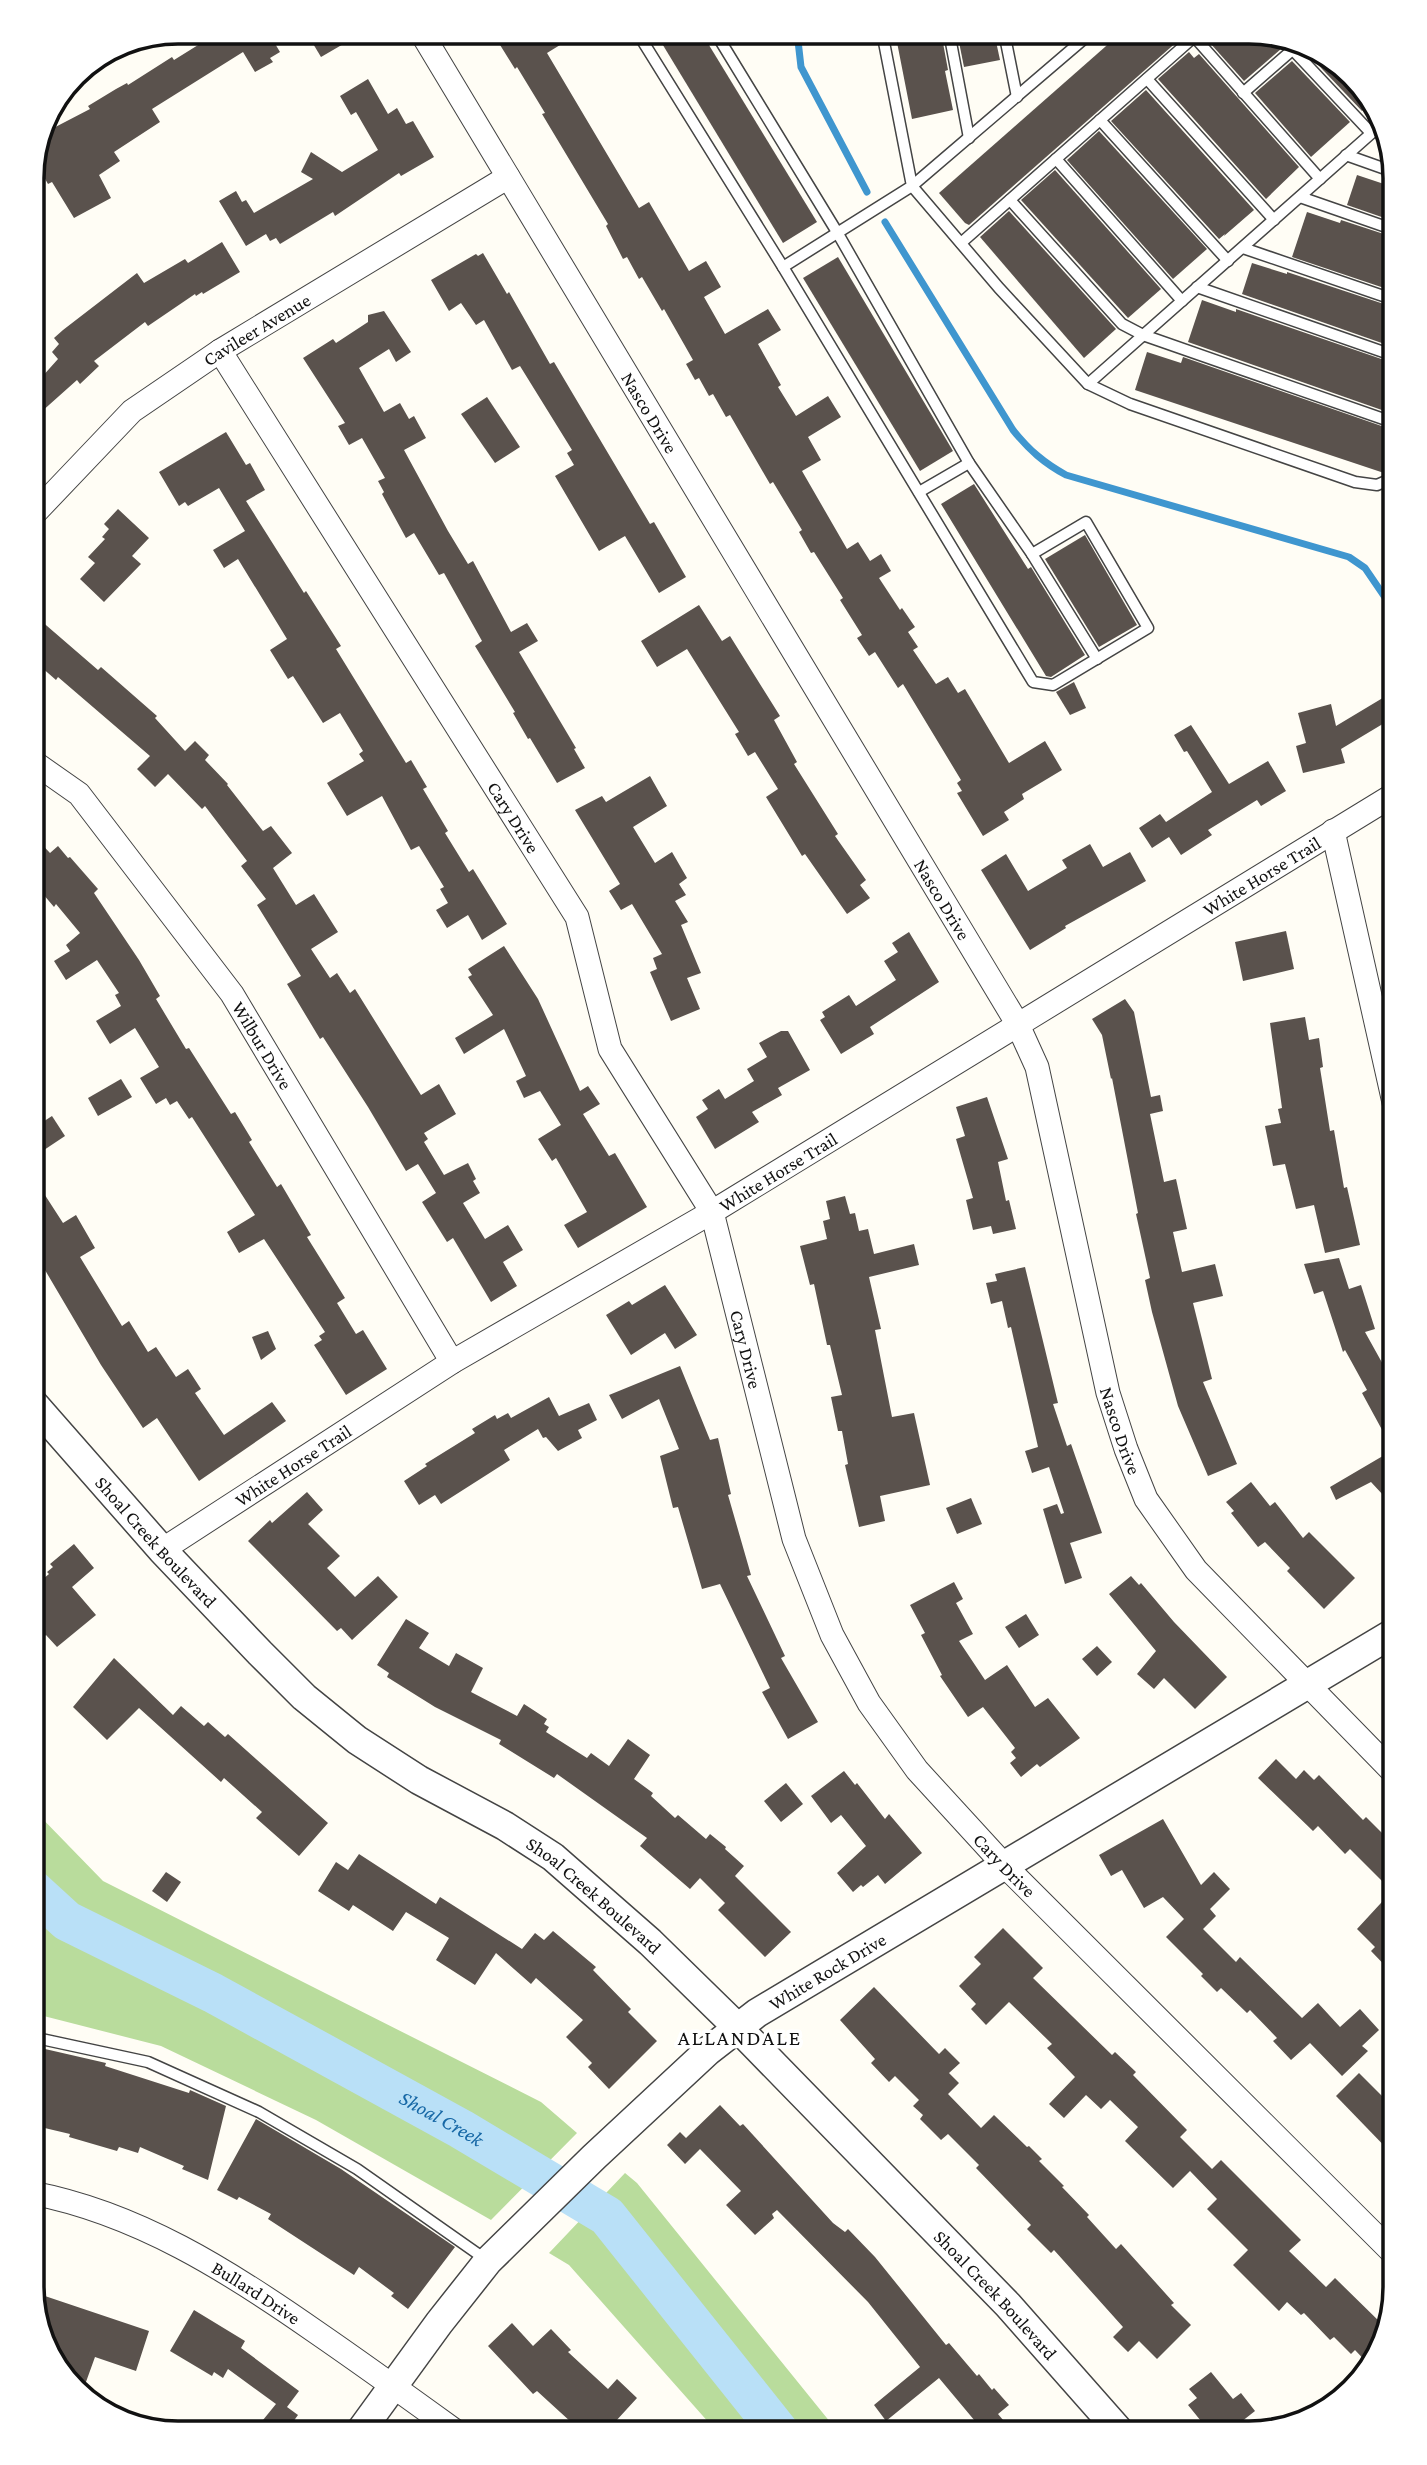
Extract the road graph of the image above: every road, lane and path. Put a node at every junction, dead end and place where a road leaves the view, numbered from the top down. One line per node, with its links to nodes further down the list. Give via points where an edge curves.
1 (428, 44): 22 (street, Nasco Drive)
2 (644, 44): 33 (lane)
3 (722, 44): 29 (lane)
4 (884, 44): 24 (lane)
5 (951, 44): 18 (lane)
6 (1006, 44): 14 (lane)
7 (1182, 44): 12 (lane)
8 (1201, 44): 13 (lane)
9 (1077, 45): 14 (lane)
10 (1292, 51): 13 (lane)
11 (1301, 55): 17 (lane)
12 (1147, 79): 15 (lane); 27 (lane)
13 (1243, 93): 23 (lane)
14 (1017, 97): 18 (lane)
15 (1100, 120): 20 (lane); 32 (lane)
16 (1374, 130): 17 (lane)
17 (1371, 133): 19 (lane)
18 (969, 138): 24 (lane)
19 (1346, 155): 21 (lane); 23 (lane)
20 (1056, 159): 26 (lane); 36 (lane)
21 (1383, 168)
22 (508, 177): 38 (street, Cavileer Avenue); 51 (street, Nasco Drive)
23 (1320, 179): 25 (lane)
24 (912, 186): 29 (lane); 30 (lane)
25 (1300, 197): 27 (lane); 28 (lane)
26 (1010, 200): 30 (lane); 37 (lane, via 1122,324)
27 (1275, 220): 31 (lane)
28 (1383, 225)
29 (837, 232): 33 (lane); 42 (lane)
30 (961, 243): 40 (lane)
31 (1243, 248): 32 (lane); 35 (lane)
32 (1228, 261): 34 (lane)
33 (783, 267): 44 (lane)
34 (1197, 287): 36 (lane); 39 (lane)
35 (1383, 296)
36 (1182, 301): 37 (lane)
37 (1143, 335): 40 (lane); 41 (lane)
38 (220, 351): 45 (street, Cavileer Avenue, via 132,411); 53 (street, Cary Drive, via 577,917 610,1049)
39 (1383, 352)
40 (1088, 384): 43 (lane, via 1130,404 1355,482)
41 (1383, 419)
42 (969, 463): 44 (lane); 46 (lane)
43 (1383, 482)
44 (919, 492): 47 (lane, via 1033,682 1053,685)
45 (44, 503)
46 (1032, 554): 47 (lane); 47 (lane, via 1086,522 1148,628)
47 (1097, 659)
48 (44, 769): 54 (street, Wilbur Drive, via 79,794 232,994)
49 (1383, 801): 50 (street, White Horse Trail)
50 (1333, 831): 51 (street, White Horse Trail); 52 (street)
51 (1017, 1023): 53 (street, White Horse Trail); 58 (street, Nasco Drive, via 1037,1066 1108,1393 1146,1499 1196,1570)
52 (1383, 1054)
53 (712, 1212): 54 (street, White Horse Trail); 60 (street, Cary Drive, via 794,1539 832,1635 869,1703 916,1770)
54 (452, 1362): 56 (street, White Horse Trail)
55 (44, 1416): 56 (street, Shoal Creek Boulevard)
56 (162, 1550): 61 (street, Shoal Creek Boulevard, via 315,1706 419,1780 553,1857)
57 (1383, 1639): 58 (street, White Rock Drive)
58 (1307, 1684): 59 (street, Nasco Drive); 60 (street, White Rock Drive)
59 (1383, 1762)
60 (1004, 1865): 61 (street, White Rock Drive); 64 (street, Cary Drive)
61 (738, 2028): 65 (street, White Rock Drive, via 594,2157); 69 (street, Shoal Creek Boulevard, via 1007,2305)
62 (44, 2040): 65 (lane, via 148,2062 259,2112 358,2169)
63 (44, 2195): 66 (street, Bullard Drive, via 162,2237 243,2281)
64 (1383, 2243)
65 (488, 2261): 66 (street, White Rock Drive)
66 (393, 2385): 67 (street, White Rock Drive); 68 (street, Bullard Drive)
67 (368, 2421)
68 (442, 2421)
69 (1110, 2421)

